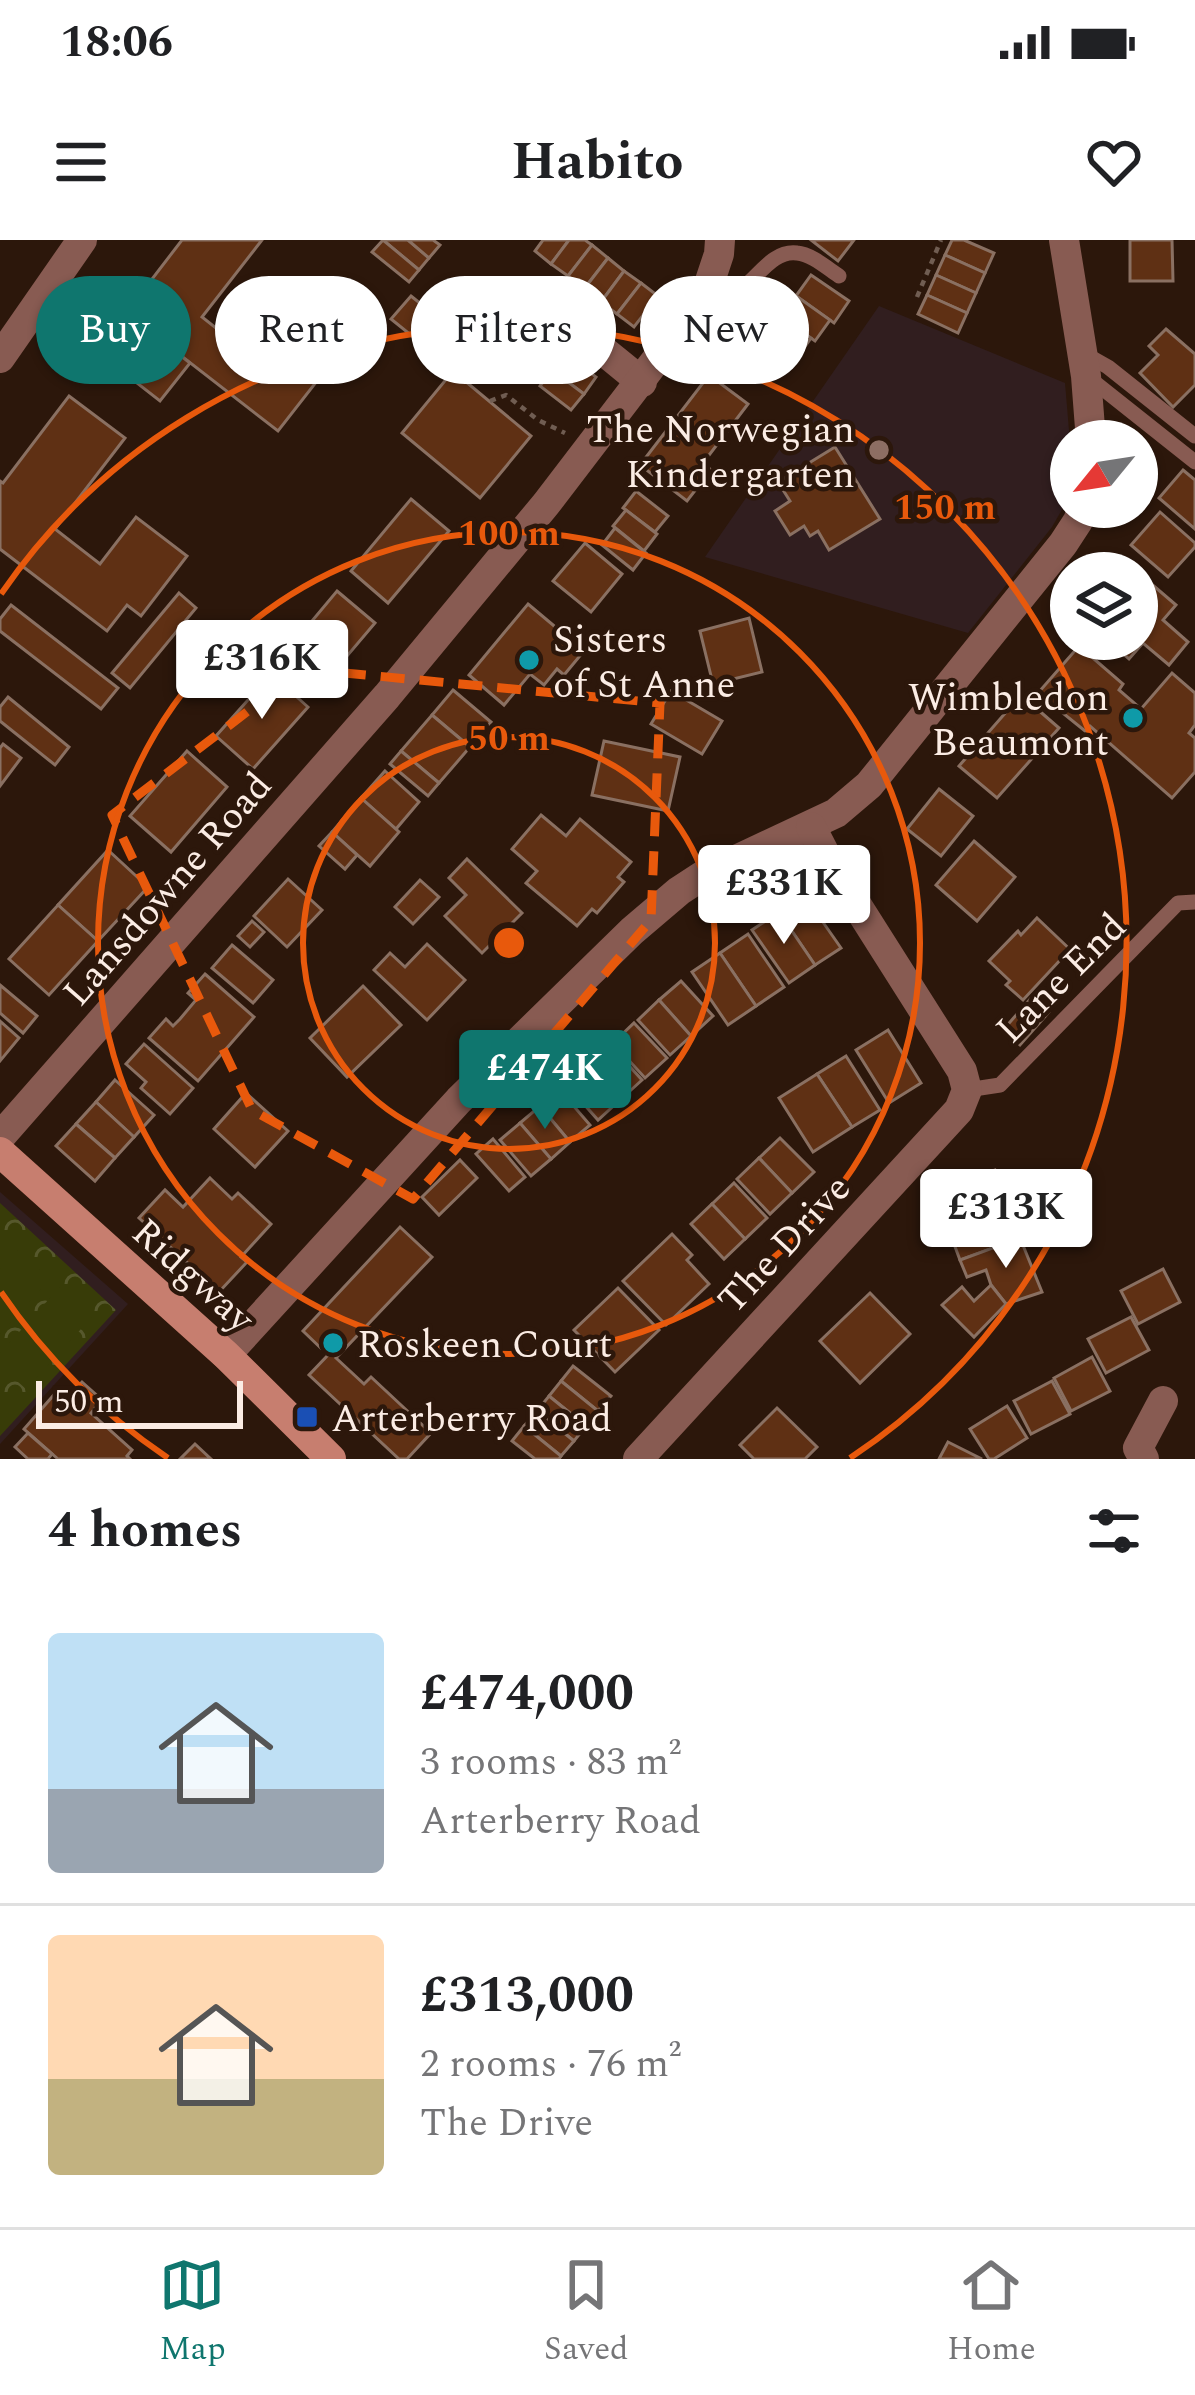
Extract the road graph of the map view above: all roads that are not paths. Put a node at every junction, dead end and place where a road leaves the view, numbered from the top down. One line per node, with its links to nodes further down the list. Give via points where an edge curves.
1 (82, 240): 7 (street)
2 (720, 240): 4 (street)
3 (1064, 240): 9 (street)
4 (712, 276)
5 (755, 276): 6 (lane, via 790,252)
6 (839, 276)
7 (0, 358)
8 (616, 362): 10 (street)
9 (1084, 364): 12 (street); 13 (lane, via 1108,367); 14 (lane)
10 (640, 380)
11 (640, 384): 19 (street, Lansdowne Road, via 387,696)
12 (1089, 420)
13 (1195, 436)
14 (1195, 462)
15 (1072, 528): 16 (street, via 869,784)
16 (811, 827): 18 (street); 21 (street, via 702,877 632,931 459,1100)
17 (1195, 902): 18 (lane, Lane End, via 1178,903 1000,1085)
18 (967, 1090): 25 (street, The Drive, via 958,1110)
19 (0, 1136)
20 (0, 1152): 21 (street, Ridgway)
21 (226, 1355): 24 (street, Ridgway)
22 (1162, 1400): 23 (street)
23 (1133, 1455)
24 (331, 1459)
25 (638, 1459)

